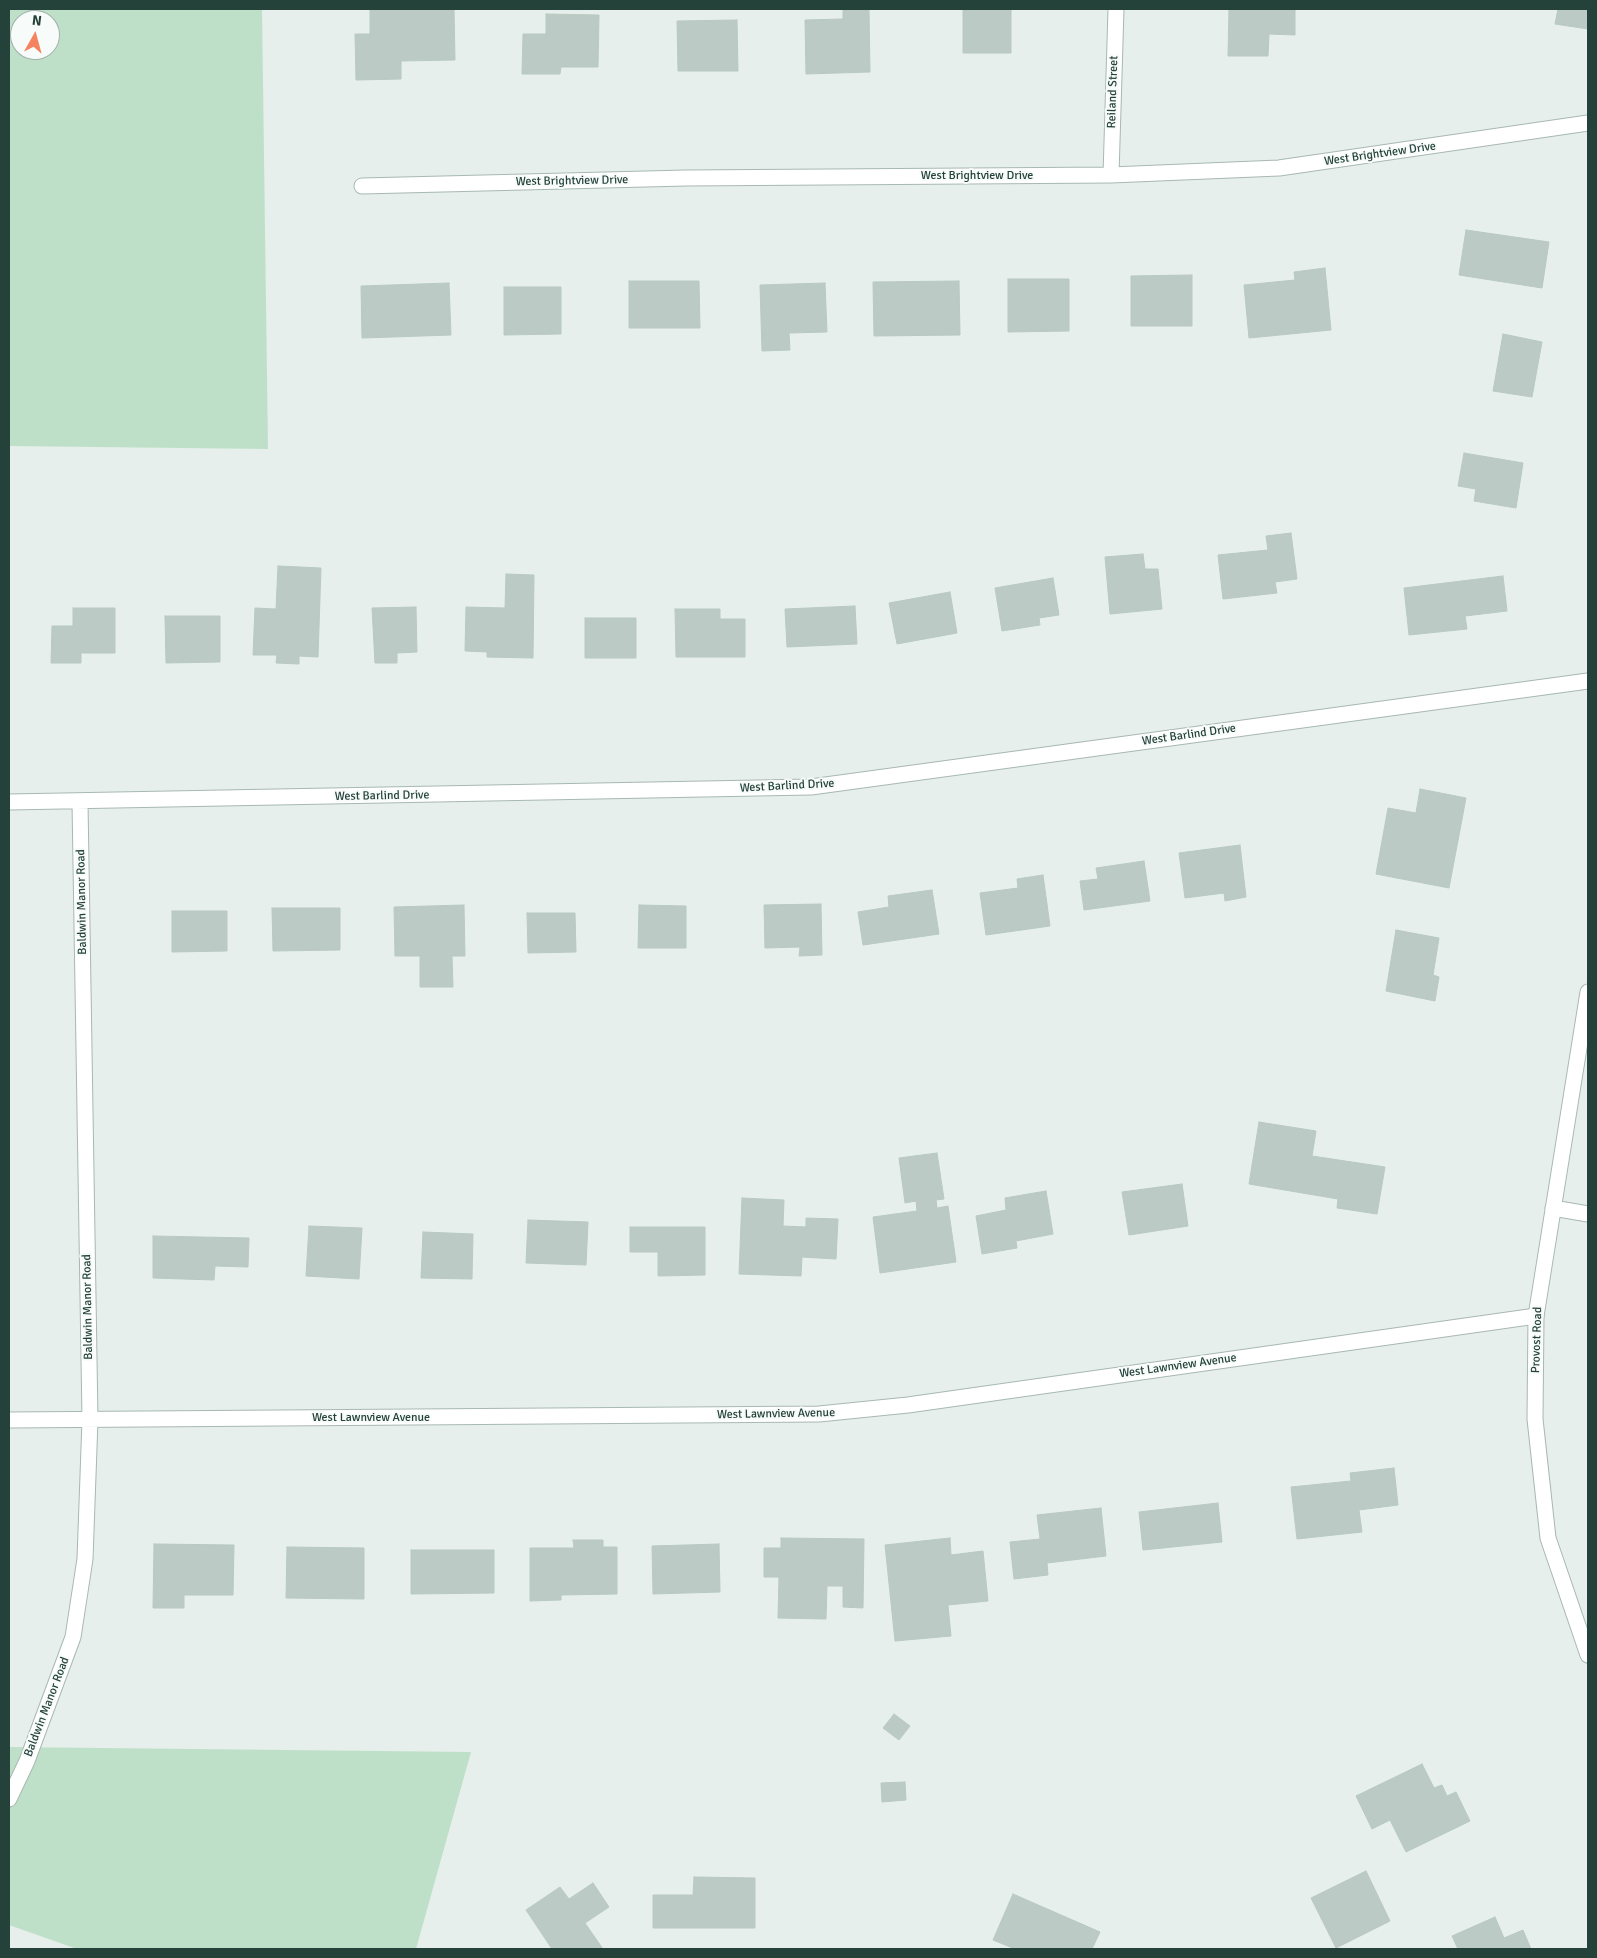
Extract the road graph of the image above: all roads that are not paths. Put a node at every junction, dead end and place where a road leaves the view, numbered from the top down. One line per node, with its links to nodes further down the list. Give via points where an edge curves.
1 (1116, 9): 3 (street, Reiland Street)
2 (1588, 123): 3 (street, West Brightview Drive, via 1279,168)
3 (1111, 175): 4 (street, West Brightview Drive, via 686,178)
4 (362, 186)
5 (1588, 681): 7 (street, West Barlind Drive, via 811,787)
6 (9, 802): 7 (street, West Barlind Drive)
7 (80, 802): 13 (street, Baldwin Manor Road)
8 (1588, 992): 9 (street, Provost Road)
9 (1553, 1208): 10 (street); 11 (street, Provost Road)
10 (1588, 1214)
11 (1536, 1316): 13 (street, West Lawnview Avenue, via 819,1414); 14 (street, Provost Road, via 1534,1420 1548,1538)
12 (9, 1420): 13 (street, West Lawnview Avenue)
13 (90, 1420): 15 (street, Baldwin Manor Road, via 85,1559 73,1637 27,1761)
14 (1587, 1647)
15 (9, 1799)

